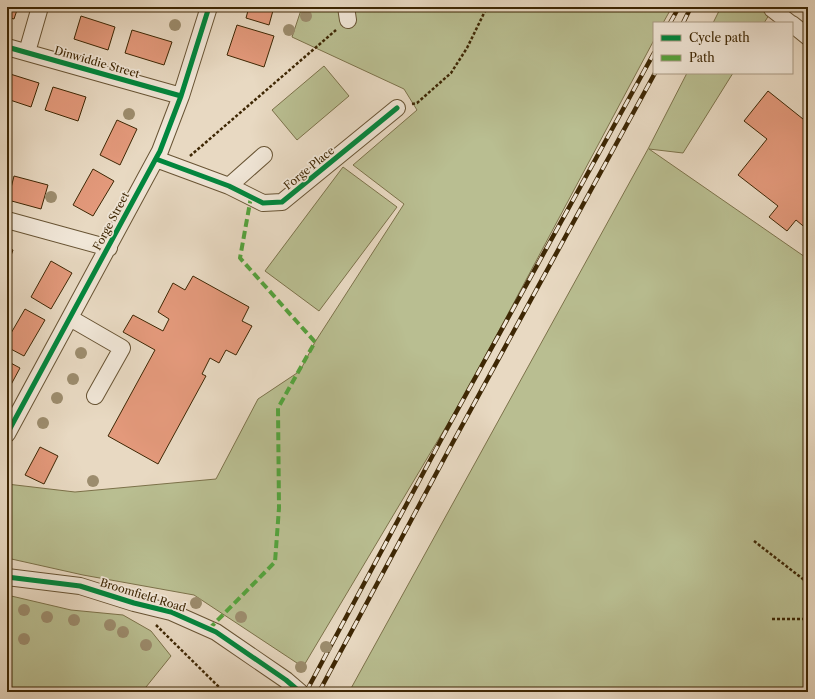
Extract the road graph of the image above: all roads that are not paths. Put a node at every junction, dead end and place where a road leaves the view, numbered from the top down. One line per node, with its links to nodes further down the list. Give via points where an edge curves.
1 (40, 7): 8 (street)
2 (209, 7): 9 (street, Forge Street)
3 (774, 7): 4 (street, via 772,9)
4 (788, 22)
5 (793, 25): 6 (street)
6 (808, 36)
7 (7, 47): 8 (street, Dinwiddie Street)
8 (26, 52): 9 (street, Dinwiddie Street)
9 (181, 96): 12 (street, Forge Street)
10 (397, 108): 13 (street, Forge Place, via 282,202 263,203)
11 (264, 155): 13 (street)
12 (156, 159): 13 (street, Forge Place); 15 (street, Forge Street)
13 (229, 186)
14 (7, 220): 15 (street)
15 (108, 248): 16 (street, Forge Street)
16 (70, 318): 17 (street, via 122,348); 18 (street, Forge Street)
17 (95, 396)
18 (7, 434)
19 (7, 576): 20 (street, Broomfield Road, via 80,586 171,612 216,632)
20 (300, 692)

